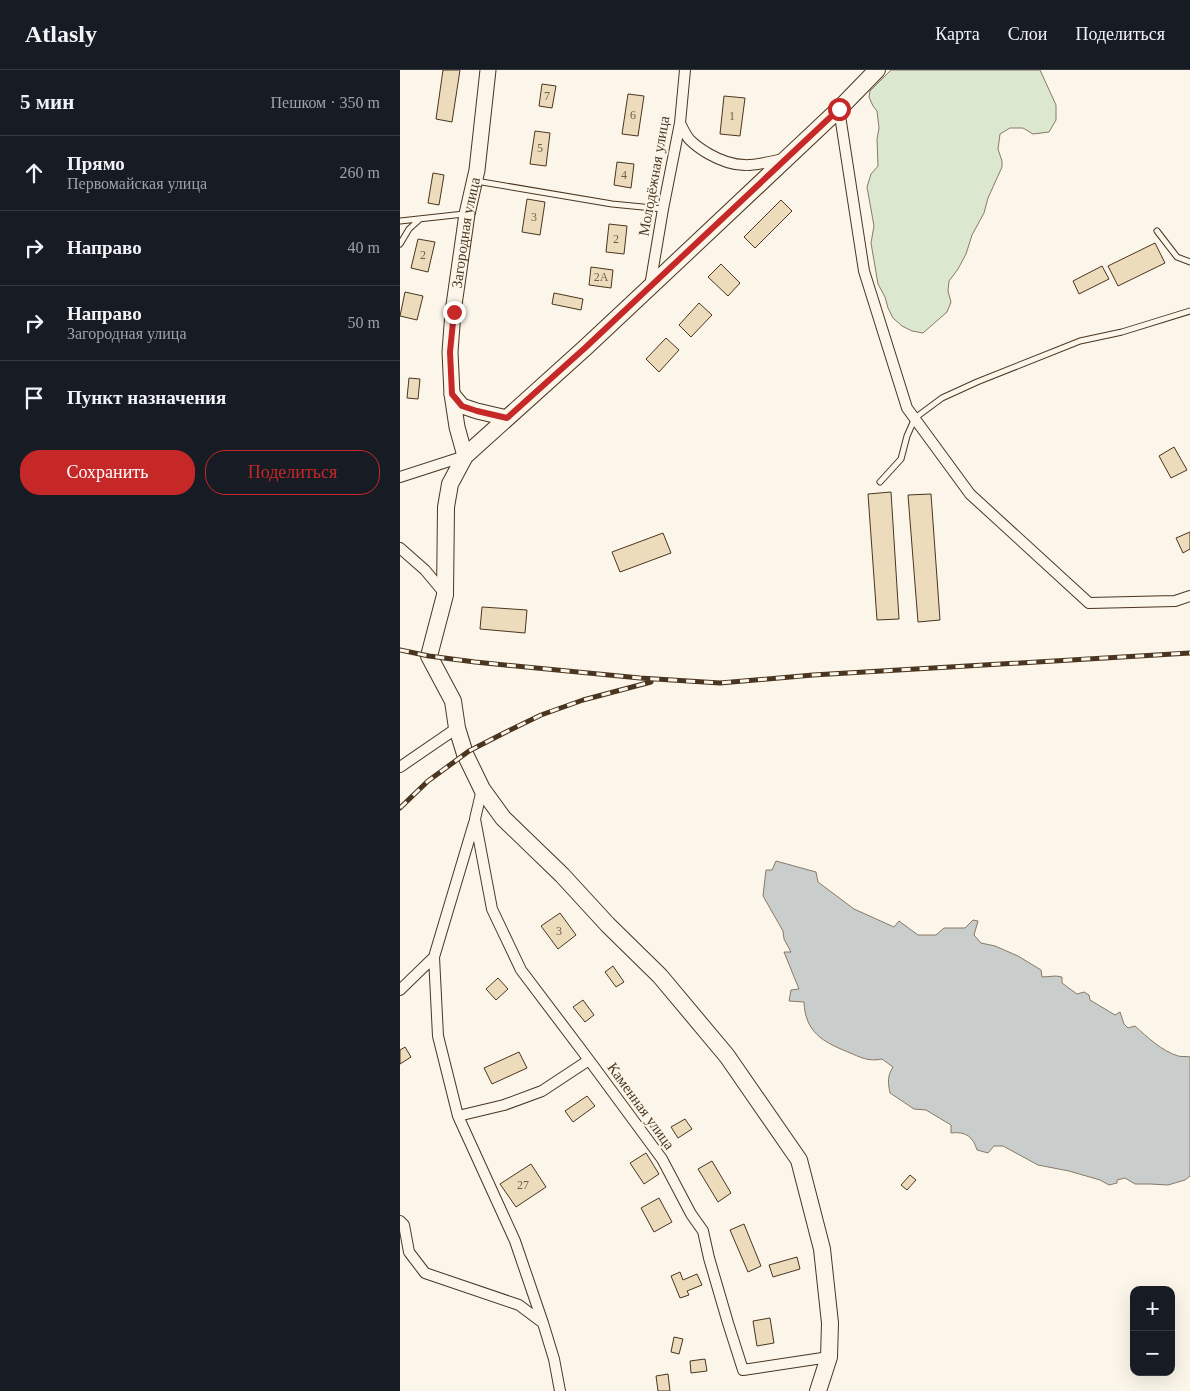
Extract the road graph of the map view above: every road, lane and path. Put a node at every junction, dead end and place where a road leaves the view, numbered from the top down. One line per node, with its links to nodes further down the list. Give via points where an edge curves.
1 (488, 70): 7 (street, Загородная улица)
2 (686, 70): 5 (street, Молодёжная улица)
3 (877, 70): 4 (main road)
4 (839, 109): 6 (main road); 19 (street, via 864,271 907,408)
5 (680, 123): 6 (street, via 689,139 721,161 757,165); 8 (street, Молодёжная улица)
6 (787, 158): 15 (main road)
7 (474, 180): 8 (lane, via 612,204); 9 (street, Загородная улица)
8 (663, 209): 15 (street, Молодёжная улица)
9 (467, 214): 10 (lane); 17 (street, Загородная улица, via 450,352)
10 (419, 219): 11 (lane); 13 (lane)
11 (400, 221)
12 (1158, 231): 14 (lane, via 1177,257)
13 (400, 244)
14 (1190, 262)
15 (650, 288): 18 (main road)
16 (1190, 311): 19 (lane, via 1080,341 942,398)
17 (452, 394): 18 (street, via 462,406); 20 (street, Загородная улица)
18 (507, 418): 20 (main road)
19 (914, 418): 22 (lane, via 901,458); 25 (street, via 970,494 1089,604 1175,601)
20 (465, 456): 21 (street); 24 (main road, via 450,484 446,507)
21 (400, 476)
22 (880, 482)
23 (400, 548): 24 (street)
24 (445, 594): 26 (main road, via 429,656 453,701)
25 (1190, 596)
26 (457, 728): 27 (street); 28 (main road)
27 (400, 767)
28 (482, 789): 29 (street, Каменная улица); 36 (main road, via 503,818 660,976 727,1056 799,1160 822,1250 830,1323)
29 (475, 819): 30 (street); 32 (street, Каменная улица, via 492,909 516,962)
30 (434, 958): 31 (street); 33 (street, via 438,1036)
31 (400, 990)
32 (589, 1060): 33 (street, via 542,1091 504,1106); 36 (street, Каменная улица, via 662,1159 703,1231 743,1370)
33 (458, 1116): 35 (street, via 515,1242)
34 (400, 1221): 35 (street, via 404,1225 408,1252 425,1273 519,1305)
35 (543, 1323): 37 (street)
36 (829, 1357): 38 (main road)
37 (560, 1391)
38 (818, 1391)

